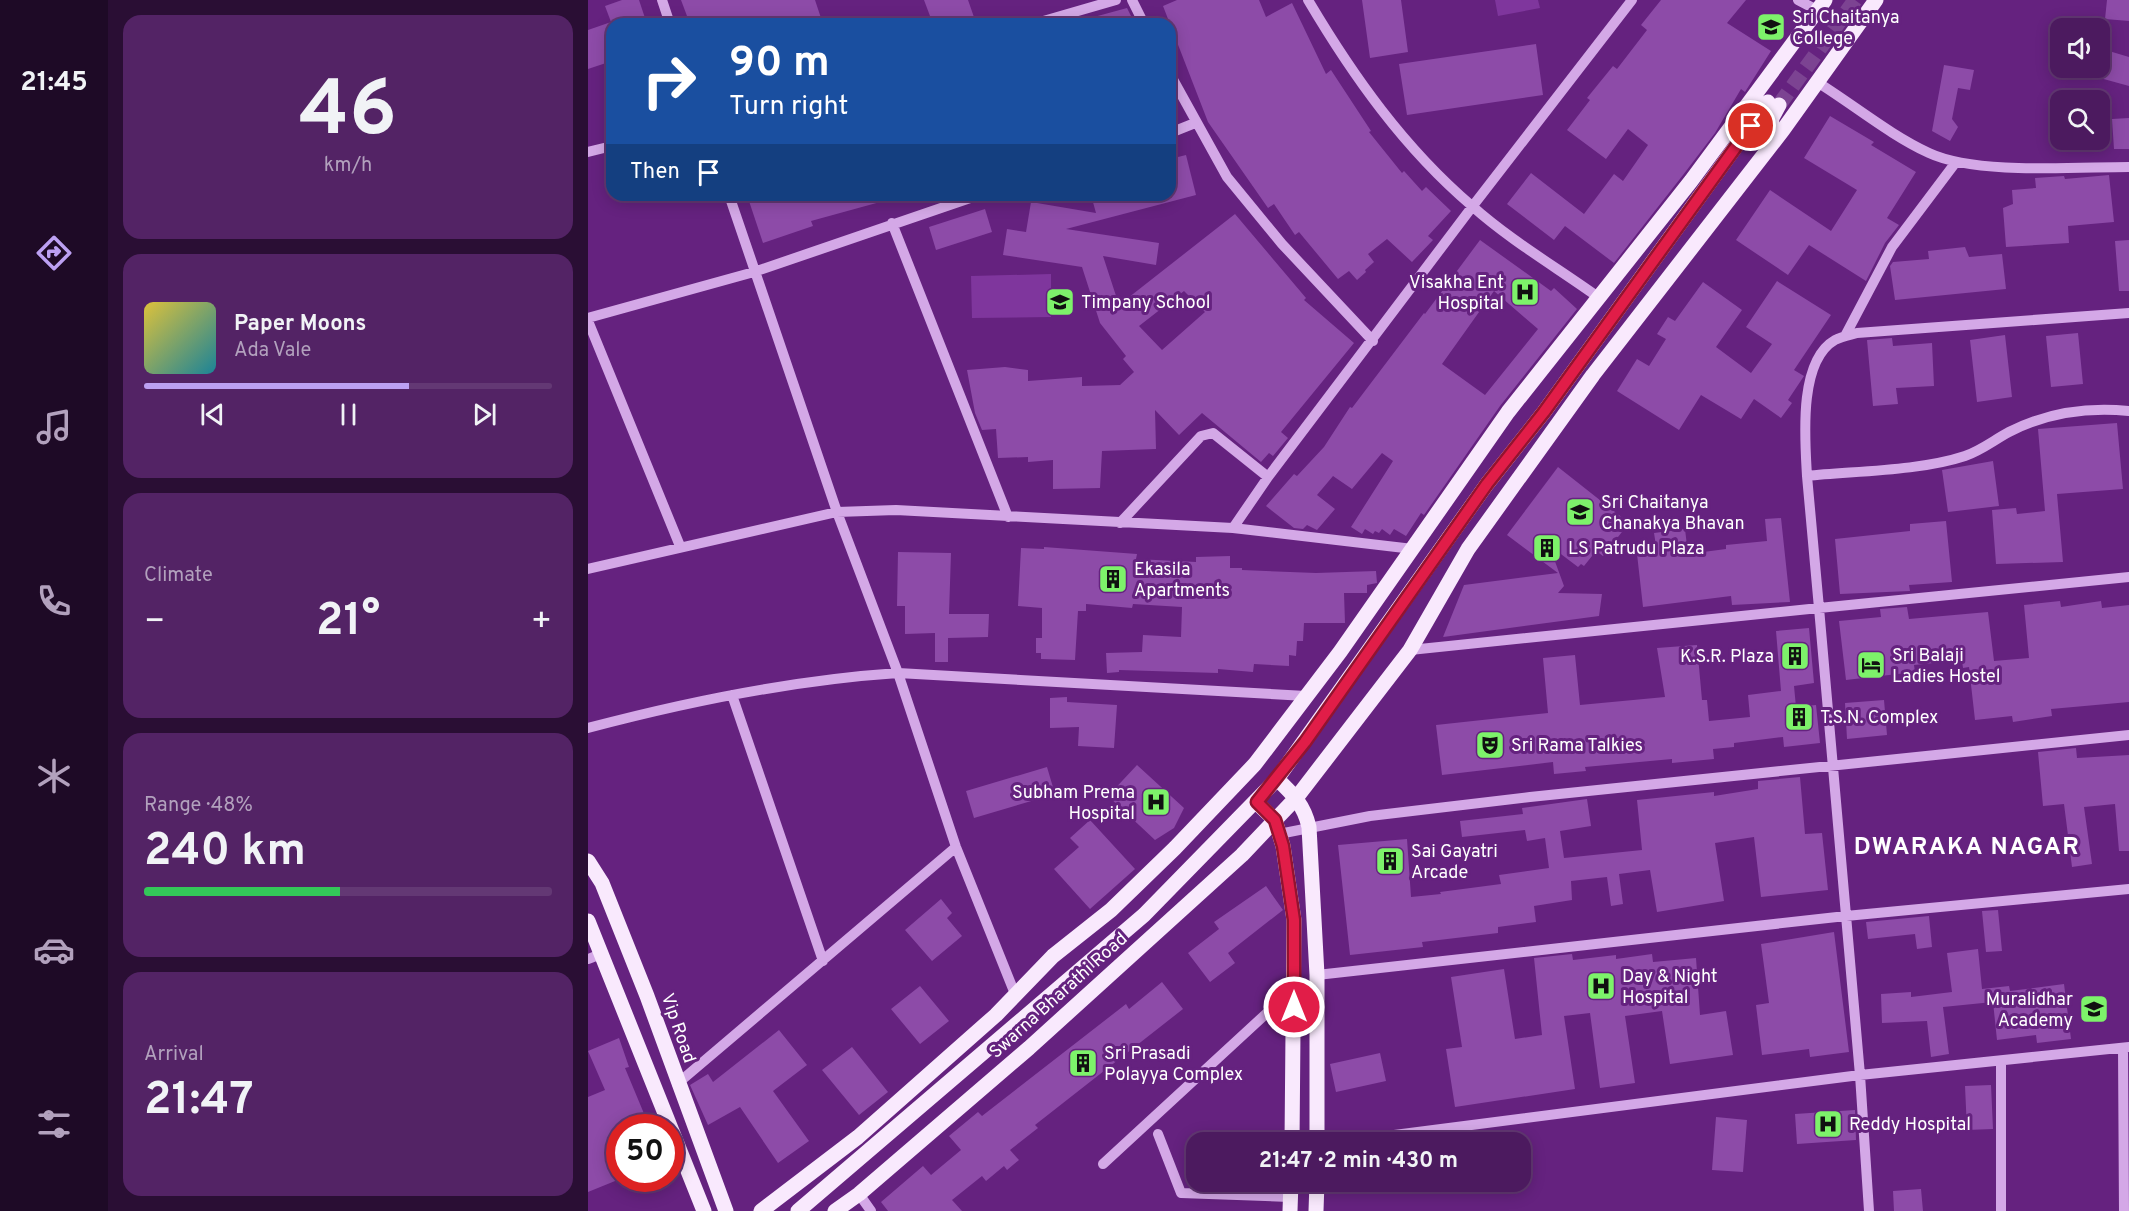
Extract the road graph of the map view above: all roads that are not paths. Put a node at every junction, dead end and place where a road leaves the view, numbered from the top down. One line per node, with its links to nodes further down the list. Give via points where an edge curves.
1 (662, 0): 9 (street)
2 (1116, 0): 10 (street)
3 (1132, 0): 11 (street)
4 (1308, 0): 24 (street, via 1390,122)
5 (1632, 0): 24 (street)
6 (1798, 0): 8 (street)
7 (1876, 0): 12 (main road, Swarna Bharathi Road)
8 (1821, 5): 14 (main road)
9 (668, 18)
10 (1054, 18)
11 (1141, 18)
12 (1817, 82): 17 (main road, Swarna Bharathi Road); 20 (street, via 1930,154)
13 (1176, 86): 15 (street)
14 (1745, 122): 17 (main road, via 1774,104); 27 (main road); 51 (main road, via 1551,403 1487,484)
15 (1195, 123): 16 (street); 31 (street, via 1227,177 1282,244)
16 (1176, 131)
17 (1769, 147): 44 (main road, Swarna Bharathi Road, via 1593,375 1468,549)
18 (606, 148): 19 (street)
19 (588, 152)
20 (1956, 162): 21 (street, via 1990,166); 30 (street, via 1892,247)
21 (2129, 166)
22 (731, 201): 26 (street)
23 (960, 201): 25 (street)
24 (1472, 207): 27 (street); 31 (street)
25 (892, 223): 26 (street); 36 (street)
26 (754, 272): 29 (street); 35 (street)
27 (1598, 297): 40 (main road, via 1508,412)
28 (2129, 313): 30 (street)
29 (588, 320): 39 (street)
30 (1845, 336): 33 (street, via 1825,348 1809,382 1804,425)
31 (1373, 341): 34 (street)
32 (2129, 411): 33 (street, via 2076,411 2048,417 2007,433 1982,449 1938,463)
33 (1807, 476): 43 (street)
34 (1268, 477): 37 (street, via 1223,438 1213,433 1201,436); 38 (street)
35 (837, 512): 36 (street, via 896,510); 39 (street); 45 (street)
36 (1008, 517): 37 (street)
37 (1120, 523): 38 (street)
38 (1233, 528): 40 (street)
39 (680, 546): 41 (street)
40 (1413, 549): 47 (main road)
41 (588, 569)
42 (2129, 577): 43 (street)
43 (1819, 608): 44 (street); 50 (street)
44 (1410, 650): 52 (main road, Swarna Bharathi Road)
45 (898, 673): 46 (street, via 848,676); 47 (street); 56 (street)
46 (732, 695): 48 (street); 62 (street)
47 (1306, 696): 65 (main road, via 1255,764 1183,840)
48 (588, 728)
49 (2129, 735): 50 (street)
50 (1833, 765): 55 (street, via 1398,813); 59 (street)
51 (1277, 779): 52 (main road); 53 (main road)
52 (1297, 797): 54 (main road, Swarna Bharathi Road); 55 (main road)
53 (1257, 802): 54 (main road); 81 (main road, via 1144,915)
54 (1277, 827): 55 (street); 64 (main road, via 1294,920); 76 (main road, Swarna Bharathi Road)
55 (1309, 827): 63 (main road)
56 (956, 848): 62 (street); 65 (street)
57 (588, 861): 69 (main road, Vip Road, via 602,883)
58 (2129, 889): 59 (street)
59 (1846, 916): 63 (street); 68 (street)
60 (588, 921): 61 (main road)
61 (595, 956): 78 (main road)
62 (823, 961): 69 (street)
63 (1317, 975): 71 (main road)
64 (1294, 988): 70 (main road); 74 (street)
65 (1015, 994): 80 (main road, via 858,1137)
66 (2126, 1048): 67 (street); 87 (street)
67 (2001, 1061): 68 (street); 86 (street)
68 (1860, 1075): 72 (street); 85 (street)
69 (677, 1084): 79 (main road, Vip Road)
70 (1292, 1132)
71 (1317, 1132)
72 (1417, 1132)
73 (1158, 1134): 77 (street, via 1181,1193)
74 (1103, 1164)
75 (1317, 1192): 84 (main road)
76 (859, 1194): 82 (main road, Swarna Bharathi Road); 83 (street)
77 (1290, 1197)
78 (704, 1211)
79 (726, 1211)
80 (761, 1211)
81 (798, 1211)
82 (835, 1211)
83 (871, 1211)
84 (1316, 1211)
85 (1869, 1211)
86 (2001, 1211)
87 (2124, 1211)

